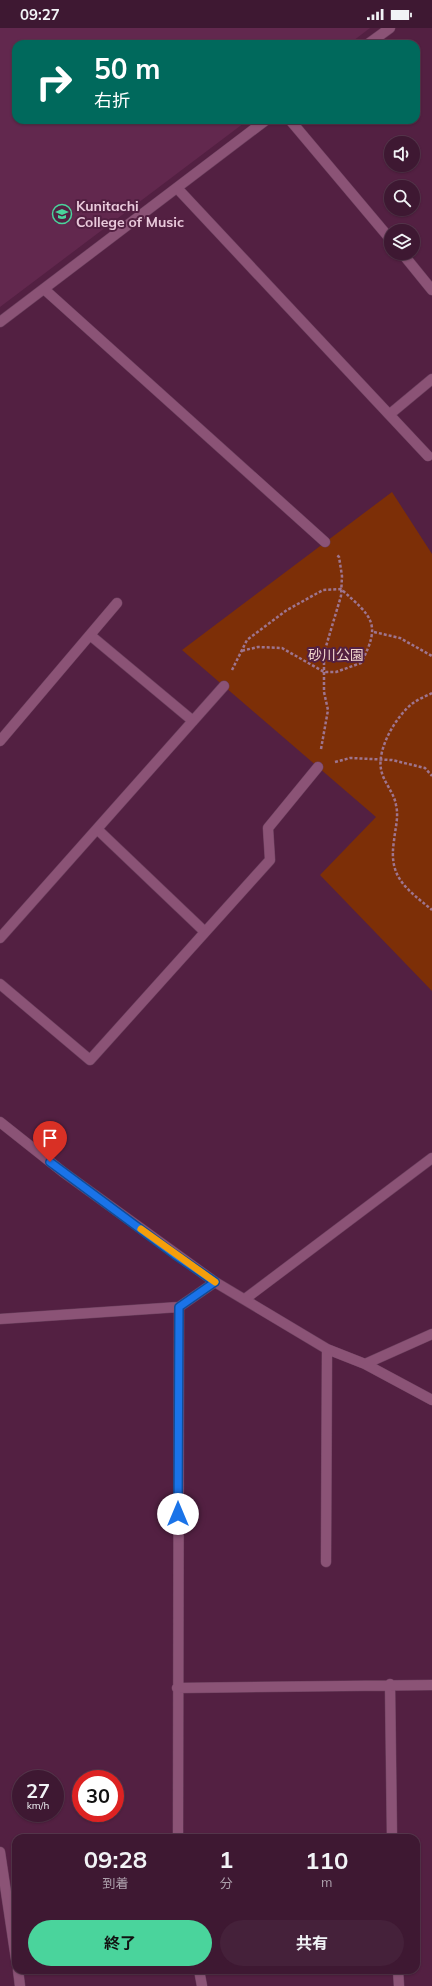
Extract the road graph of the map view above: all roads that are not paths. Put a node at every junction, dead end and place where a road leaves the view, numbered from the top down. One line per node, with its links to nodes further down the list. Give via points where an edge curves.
1 (390, 28): 2 (street)
2 (374, 40)
3 (261, 124): 5 (street)
4 (293, 124): 6 (street)
5 (177, 188): 8 (street); 12 (street)
6 (384, 232)
7 (408, 260): 9 (street)
8 (44, 290): 10 (street); 14 (street)
9 (432, 290)
10 (0, 322)
11 (432, 379): 12 (street)
12 (390, 414): 13 (street)
13 (428, 456)
14 (325, 542)
15 (117, 603): 16 (street)
16 (90, 635): 18 (street); 19 (street)
17 (224, 686): 18 (street)
18 (193, 720): 21 (street)
19 (0, 741)
20 (318, 767): 22 (street, via 268,828 270,860)
21 (97, 829): 22 (street); 23 (street)
22 (205, 932): 24 (street, via 90,1060)
23 (0, 938)
24 (0, 984)
25 (0, 1122): 27 (street, via 63,1172)
26 (432, 1158): 28 (street)
27 (215, 1282): 28 (street); 29 (street)
28 (245, 1299): 32 (street)
29 (179, 1307): 30 (street); 38 (street)
30 (0, 1319)
31 (432, 1334): 33 (street)
32 (327, 1349): 33 (street); 35 (street)
33 (365, 1364): 34 (street)
34 (432, 1400)
35 (326, 1562)
36 (390, 1684): 37 (street); 38 (street); 40 (street)
37 (432, 1684)
38 (177, 1688): 39 (street)
39 (178, 1834)
40 (392, 1834)
41 (0, 1852): 42 (street)
42 (12, 1932)
43 (18, 1974): 46 (street)
44 (200, 1974): 47 (street)
45 (398, 1974): 48 (street)
46 (20, 1986)
47 (202, 1986)
48 (399, 1986)

